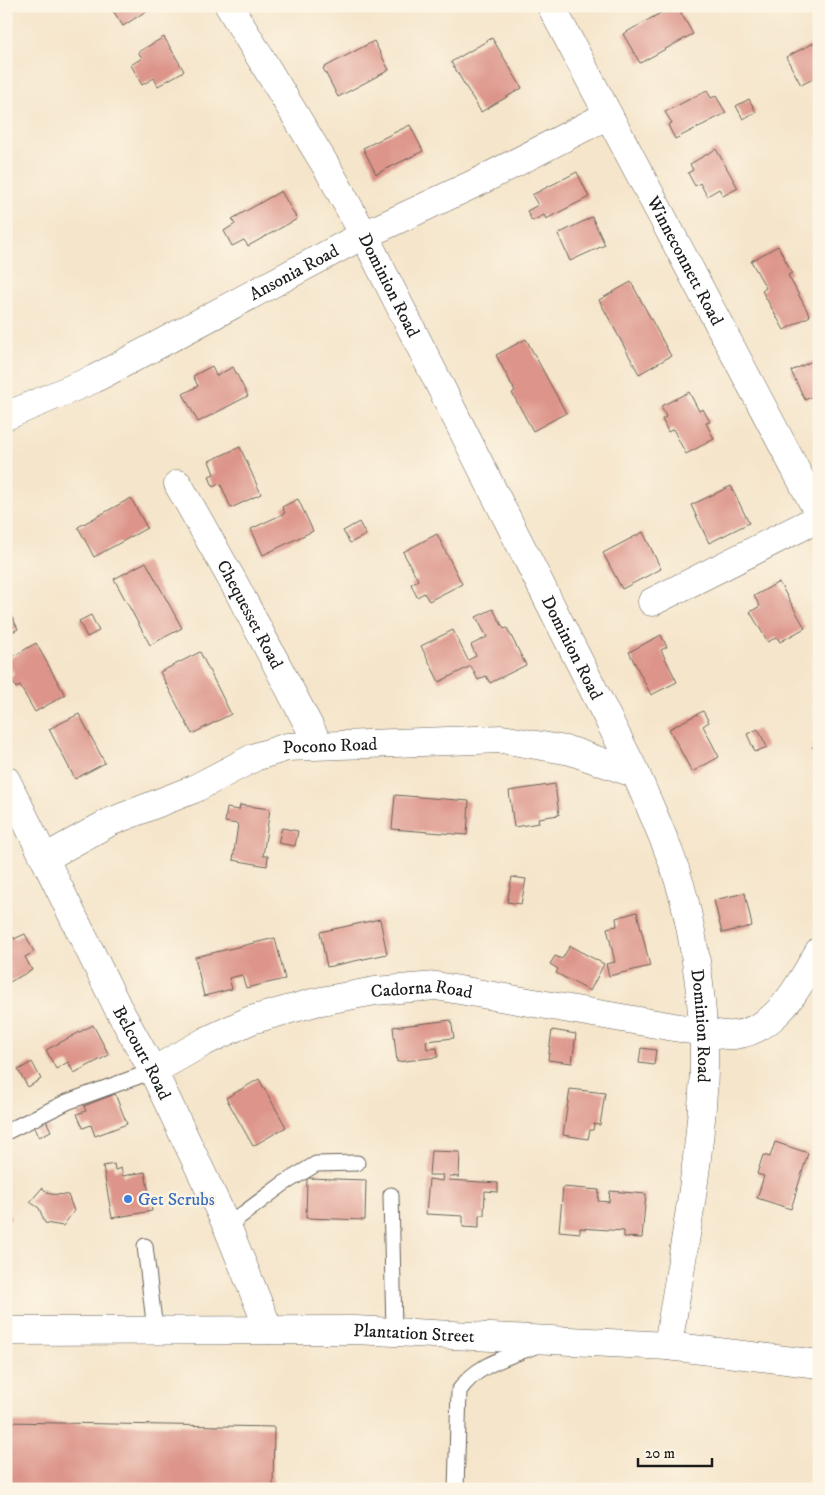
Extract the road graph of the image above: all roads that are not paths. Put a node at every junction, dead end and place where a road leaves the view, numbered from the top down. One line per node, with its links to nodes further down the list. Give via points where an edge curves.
1 (228, 6): 4 (street, Dominion Road)
2 (551, 6): 3 (street, Winneconnett Road)
3 (608, 115): 4 (street, Ansonia Road, via 480,181); 7 (street, Winneconnett Road)
4 (364, 235): 5 (street, Ansonia Road, via 94,379); 11 (street, Dominion Road)
5 (6, 416)
6 (178, 484): 10 (street, Chequesset Road)
7 (819, 514)
8 (819, 518): 9 (street)
9 (652, 602)
10 (319, 745): 11 (street, Pocono Road, via 502,739 571,751); 13 (street, Pocono Road, via 287,747 256,757 194,789 110,822)
11 (636, 774): 15 (street, Dominion Road, via 665,841 687,910)
12 (6, 780): 13 (street, Belcourt Road)
13 (45, 858): 16 (street, Belcourt Road, via 117,1006)
14 (819, 951): 15 (street, Cadorna Road, via 791,998 762,1026 734,1035)
15 (703, 1032): 16 (street, Cadorna Road, via 436,986 375,991 316,1002 252,1020); 27 (street, Dominion Road, via 701,1114)
16 (153, 1071): 17 (lane, via 66,1102); 20 (street, Belcourt Road)
17 (6, 1132)
18 (357, 1163): 20 (lane, via 316,1164)
19 (391, 1195): 25 (lane)
20 (227, 1226): 23 (street, Belcourt Road)
21 (145, 1246): 22 (lane)
22 (155, 1330): 23 (street, Plantation Street); 24 (street, Plantation Street)
23 (270, 1330): 25 (street, Plantation Street)
24 (6, 1331)
25 (394, 1332): 26 (street, Plantation Street)
26 (551, 1340): 27 (street, Plantation Street); 29 (lane, via 484,1367 466,1380 459,1391)
27 (668, 1346): 28 (street, Plantation Street)
28 (819, 1364)
29 (456, 1489)

